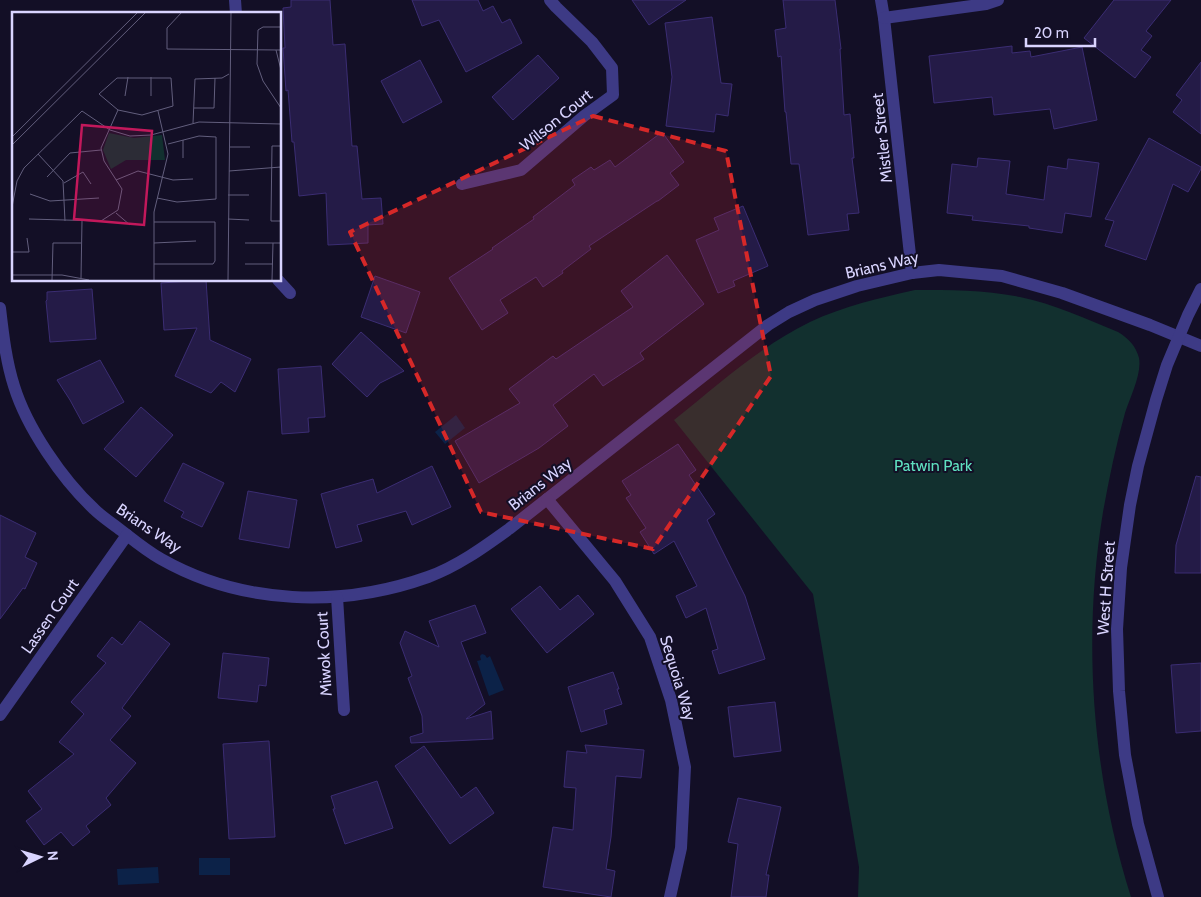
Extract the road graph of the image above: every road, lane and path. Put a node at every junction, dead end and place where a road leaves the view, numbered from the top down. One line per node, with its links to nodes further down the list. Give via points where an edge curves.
1 (550, 0): 5 (street, Wilson Court, via 592,42 612,68 613,95 521,170)
2 (882, 0): 4 (street, Mistler Street)
3 (998, 0): 4 (street)
4 (884, 18): 6 (street, Mistler Street)
5 (462, 184)
6 (912, 273): 11 (street, Brians Way, via 939,270 1002,276 1062,293); 13 (street, Brians Way, via 815,300 768,325)
7 (279, 281): 9 (street)
8 (1201, 289): 11 (street, West H Street)
9 (290, 293)
10 (0, 308): 14 (street, Brians Way, via 14,387 41,442 64,478 94,510)
11 (1178, 338): 12 (street, Brians Way); 19 (street, West H Street, via 1138,466 1121,568 1117,629 1125,755 1138,824)
12 (1201, 346)
13 (547, 499): 15 (street, Brians Way, via 483,548 454,565 405,584); 18 (street, Sequoia Way, via 615,581 650,637 671,700 685,767 681,848)
14 (127, 535): 15 (street, Brians Way, via 160,558 220,584 272,596); 17 (street, Lassen Court)
15 (337, 597): 16 (street, Miwok Court)
16 (344, 710)
17 (0, 715)
18 (670, 897)
19 (1158, 897)

